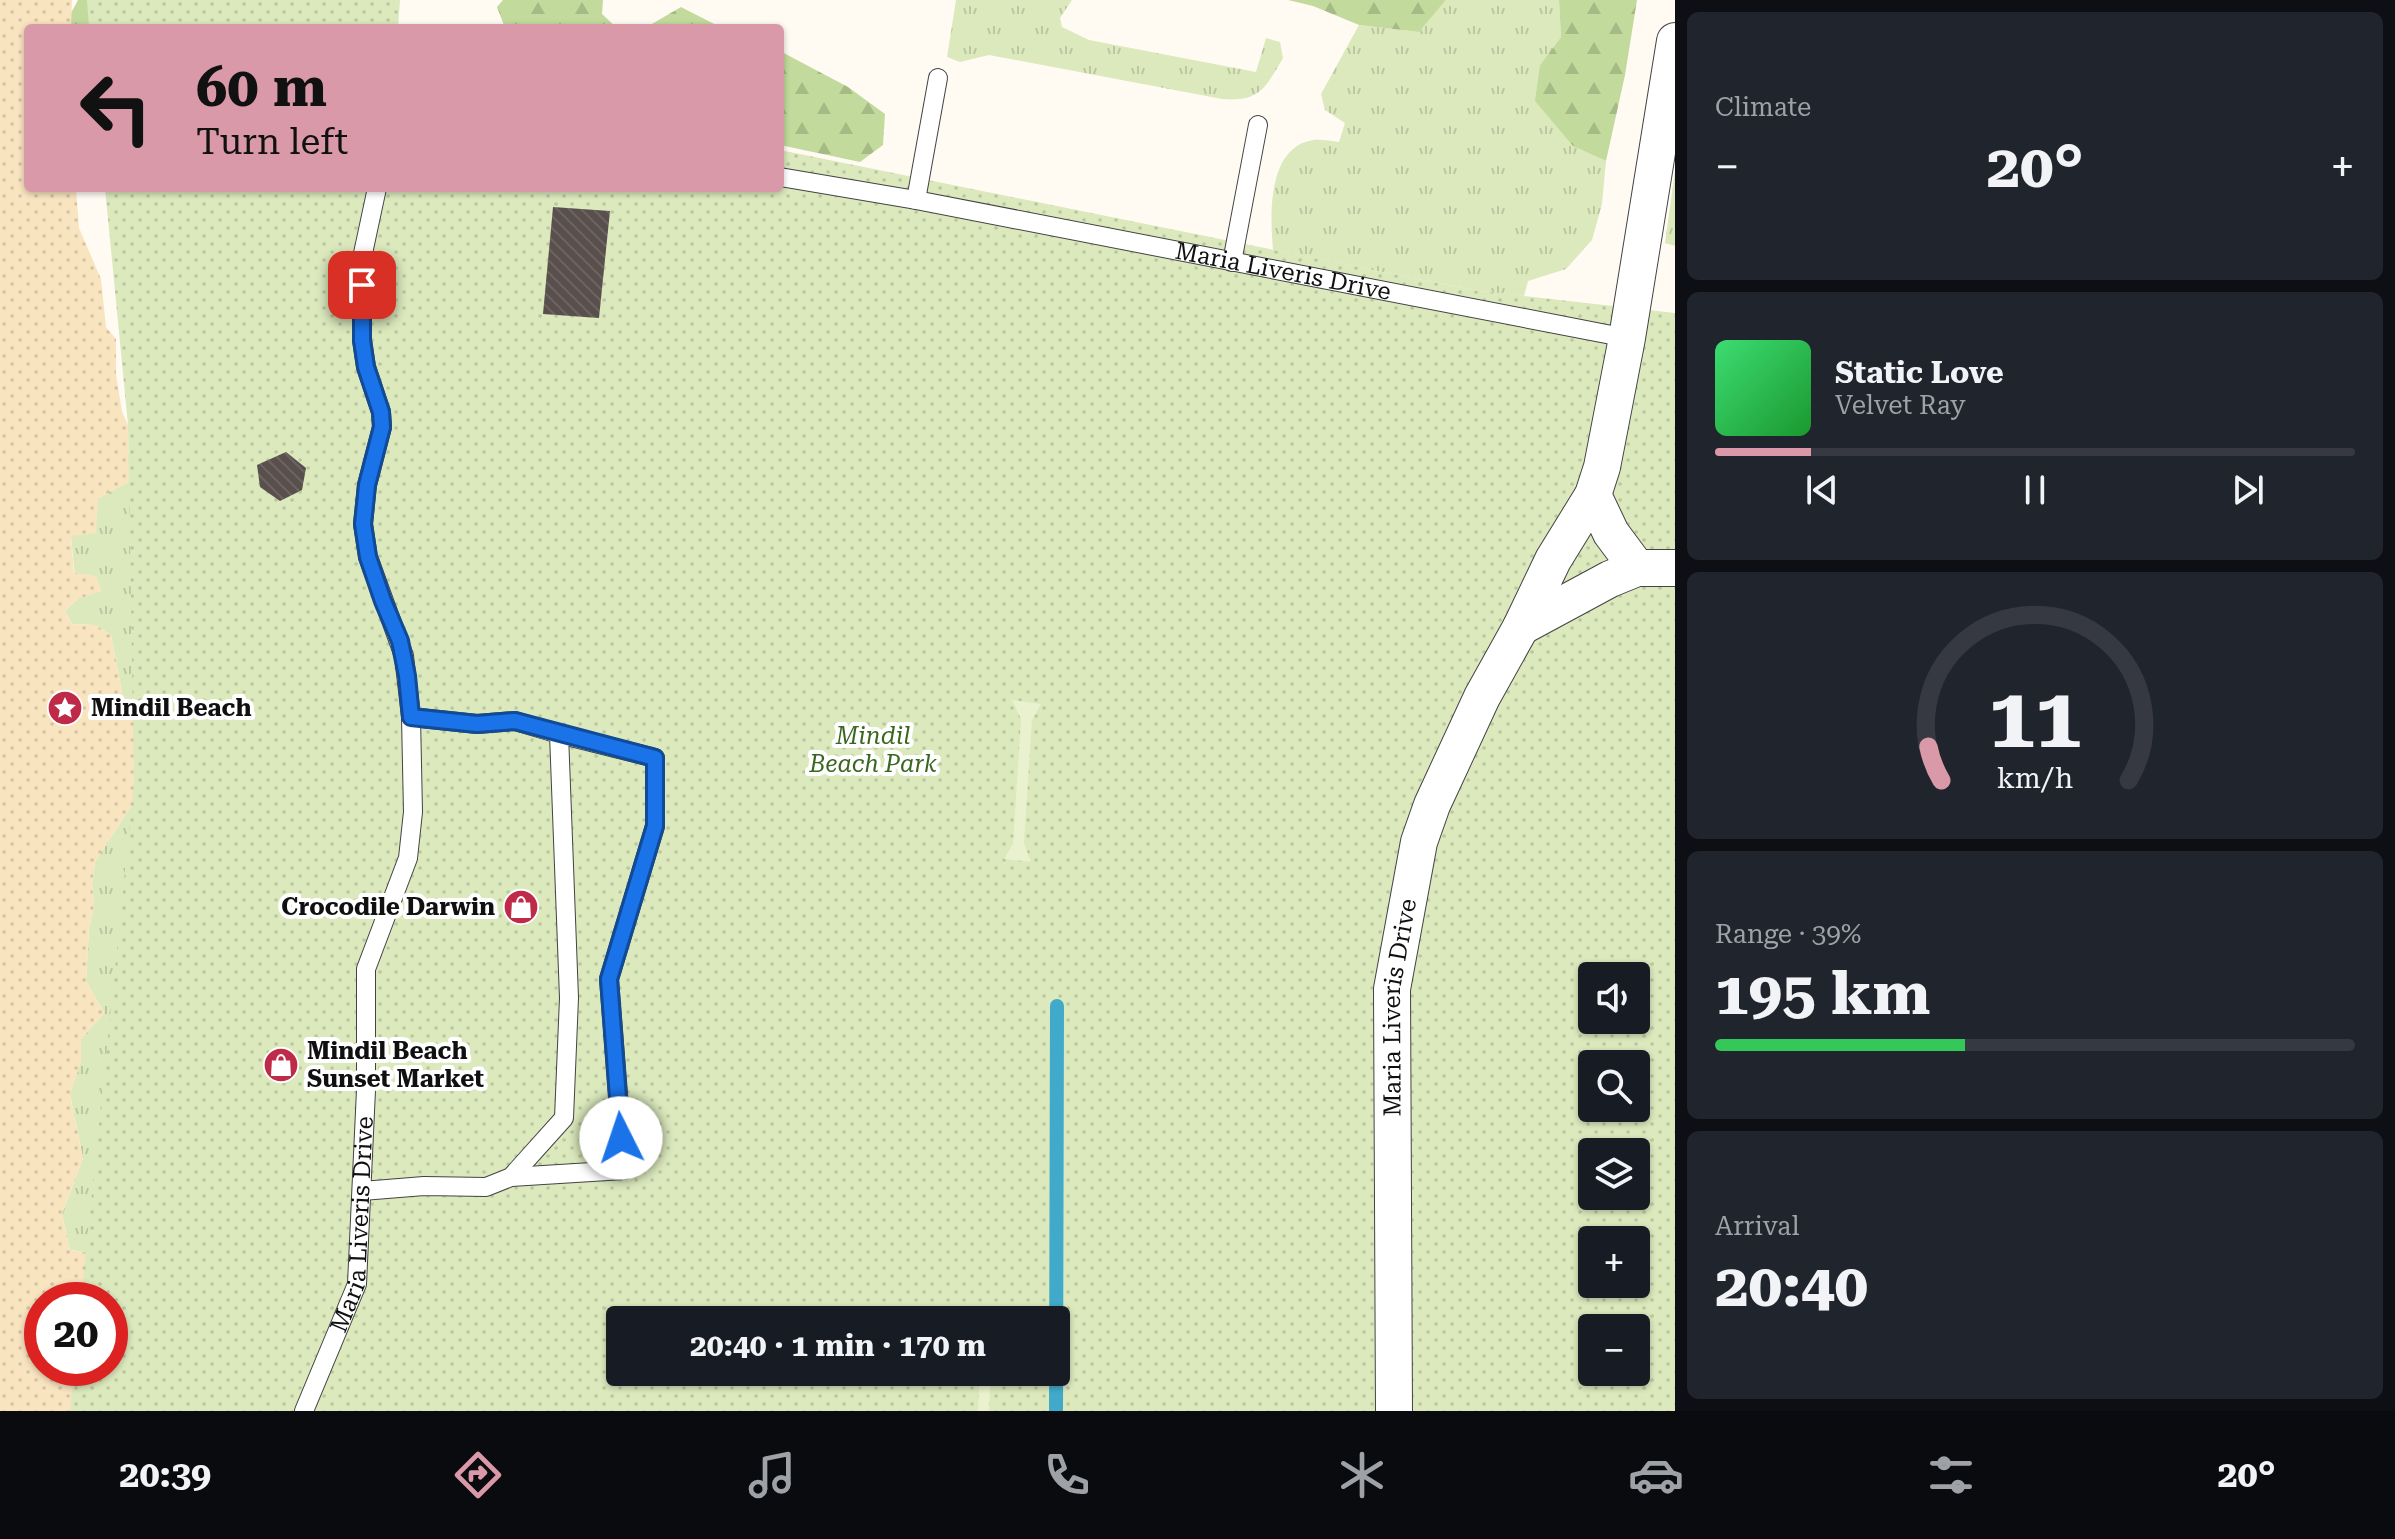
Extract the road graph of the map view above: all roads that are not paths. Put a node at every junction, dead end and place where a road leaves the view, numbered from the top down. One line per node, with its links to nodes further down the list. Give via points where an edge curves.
1 (1675, 41): 8 (street)
2 (938, 78): 6 (lane)
3 (1258, 125): 7 (lane)
4 (784, 178): 6 (lane, Maria Liveris Drive)
5 (376, 192): 13 (lane, Maria Liveris Drive, via 362,258 362,340 382,427 363,524 368,557 400,641)
6 (916, 200): 7 (lane, Maria Liveris Drive)
7 (1232, 262): 8 (lane, Maria Liveris Drive)
8 (1627, 338): 9 (street, Maria Liveris Drive)
9 (1593, 495): 10 (street, via 1611,533); 12 (street, Maria Liveris Drive)
10 (1637, 568): 11 (street); 12 (street)
11 (1675, 568)
12 (1521, 627): 18 (street, Maria Liveris Drive, via 1432,805 1419,842 1392,989)
13 (411, 717): 14 (lane, via 477,724 515,721); 16 (lane, Maria Liveris Drive, via 413,812 408,858 366,969)
14 (559, 734): 15 (lane, via 569,998 564,1118); 15 (lane, via 655,758 655,826 609,979 624,1170)
15 (511, 1177): 16 (lane, via 486,1187)
16 (362, 1191): 17 (lane, Maria Liveris Drive, via 357,1284)
17 (304, 1411)
18 (1394, 1411)

